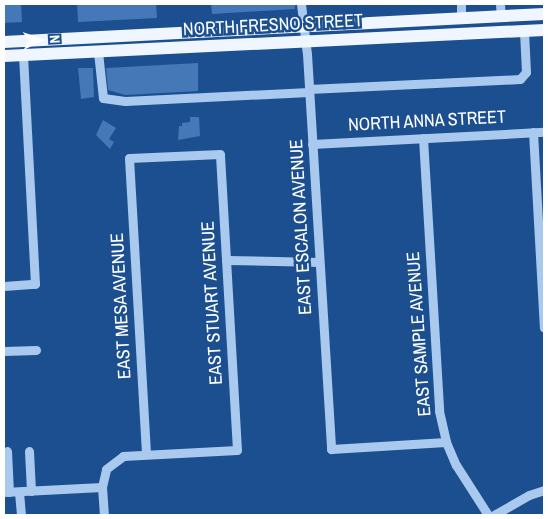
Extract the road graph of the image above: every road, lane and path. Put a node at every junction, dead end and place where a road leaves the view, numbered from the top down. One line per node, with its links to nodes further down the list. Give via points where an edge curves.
1 (301, 4): 7 (street, EAST ESCALON AVENUE)
2 (461, 4): 5 (street)
3 (501, 10): 4 (main road, NORTH FRESNO STREET); 5 (main road, NORTH FRESNO STREET)
4 (544, 14)
5 (461, 19): 7 (main road, NORTH FRESNO STREET)
6 (544, 23): 9 (main road, via 532,25)
7 (302, 27): 10 (main road, NORTH FRESNO STREET); 11 (street, EAST ESCALON AVENUE)
8 (544, 30): 9 (main road, NORTH FRESNO STREET)
9 (524, 31): 11 (main road, NORTH FRESNO STREET); 16 (street, via 526,72 520,79)
10 (104, 37): 12 (main road, NORTH FRESNO STREET); 15 (main road, via 96,43 28,49)
11 (305, 41): 13 (main road, NORTH FRESNO STREET); 16 (street, EAST ESCALON AVENUE)
12 (4, 42)
13 (98, 52): 15 (main road, NORTH FRESNO STREET); 16 (street, via 103,98 125,101)
14 (4, 56): 15 (main road, NORTH FRESNO STREET)
15 (23, 56): 24 (street, via 35,284)
16 (309, 91): 20 (street, EAST ESCALON AVENUE)
17 (533, 132): 18 (street, NORTH ANNA STREET); 19 (street, NORTH ANNA STREET); 25 (street)
18 (544, 132)
19 (422, 138): 20 (street, NORTH ANNA STREET); 28 (street, EAST SAMPLE AVENUE, via 439,411)
20 (312, 144): 23 (street, EAST ESCALON AVENUE)
21 (130, 158): 22 (street, EAST STUART AVENUE, via 220,154); 31 (street, EAST MESA AVENUE)
22 (226, 260): 23 (street); 31 (street, EAST STUART AVENUE, via 237,450)
23 (319, 262): 28 (street, EAST ESCALON AVENUE, via 331,448)
24 (4, 286)
25 (544, 328)
26 (36, 350): 27 (street)
27 (4, 351)
28 (446, 442): 39 (street, EAST SAMPLE AVENUE, via 465,482)
29 (7, 451): 35 (street)
30 (29, 451): 34 (street)
31 (146, 454): 32 (street, via 117,459 106,469)
32 (102, 487): 34 (street); 38 (street)
33 (544, 490): 40 (street, via 522,498)
34 (31, 491): 36 (street)
35 (6, 492): 36 (street)
36 (19, 492): 37 (street)
37 (21, 515)
38 (104, 515)
39 (488, 515)
40 (494, 515)

